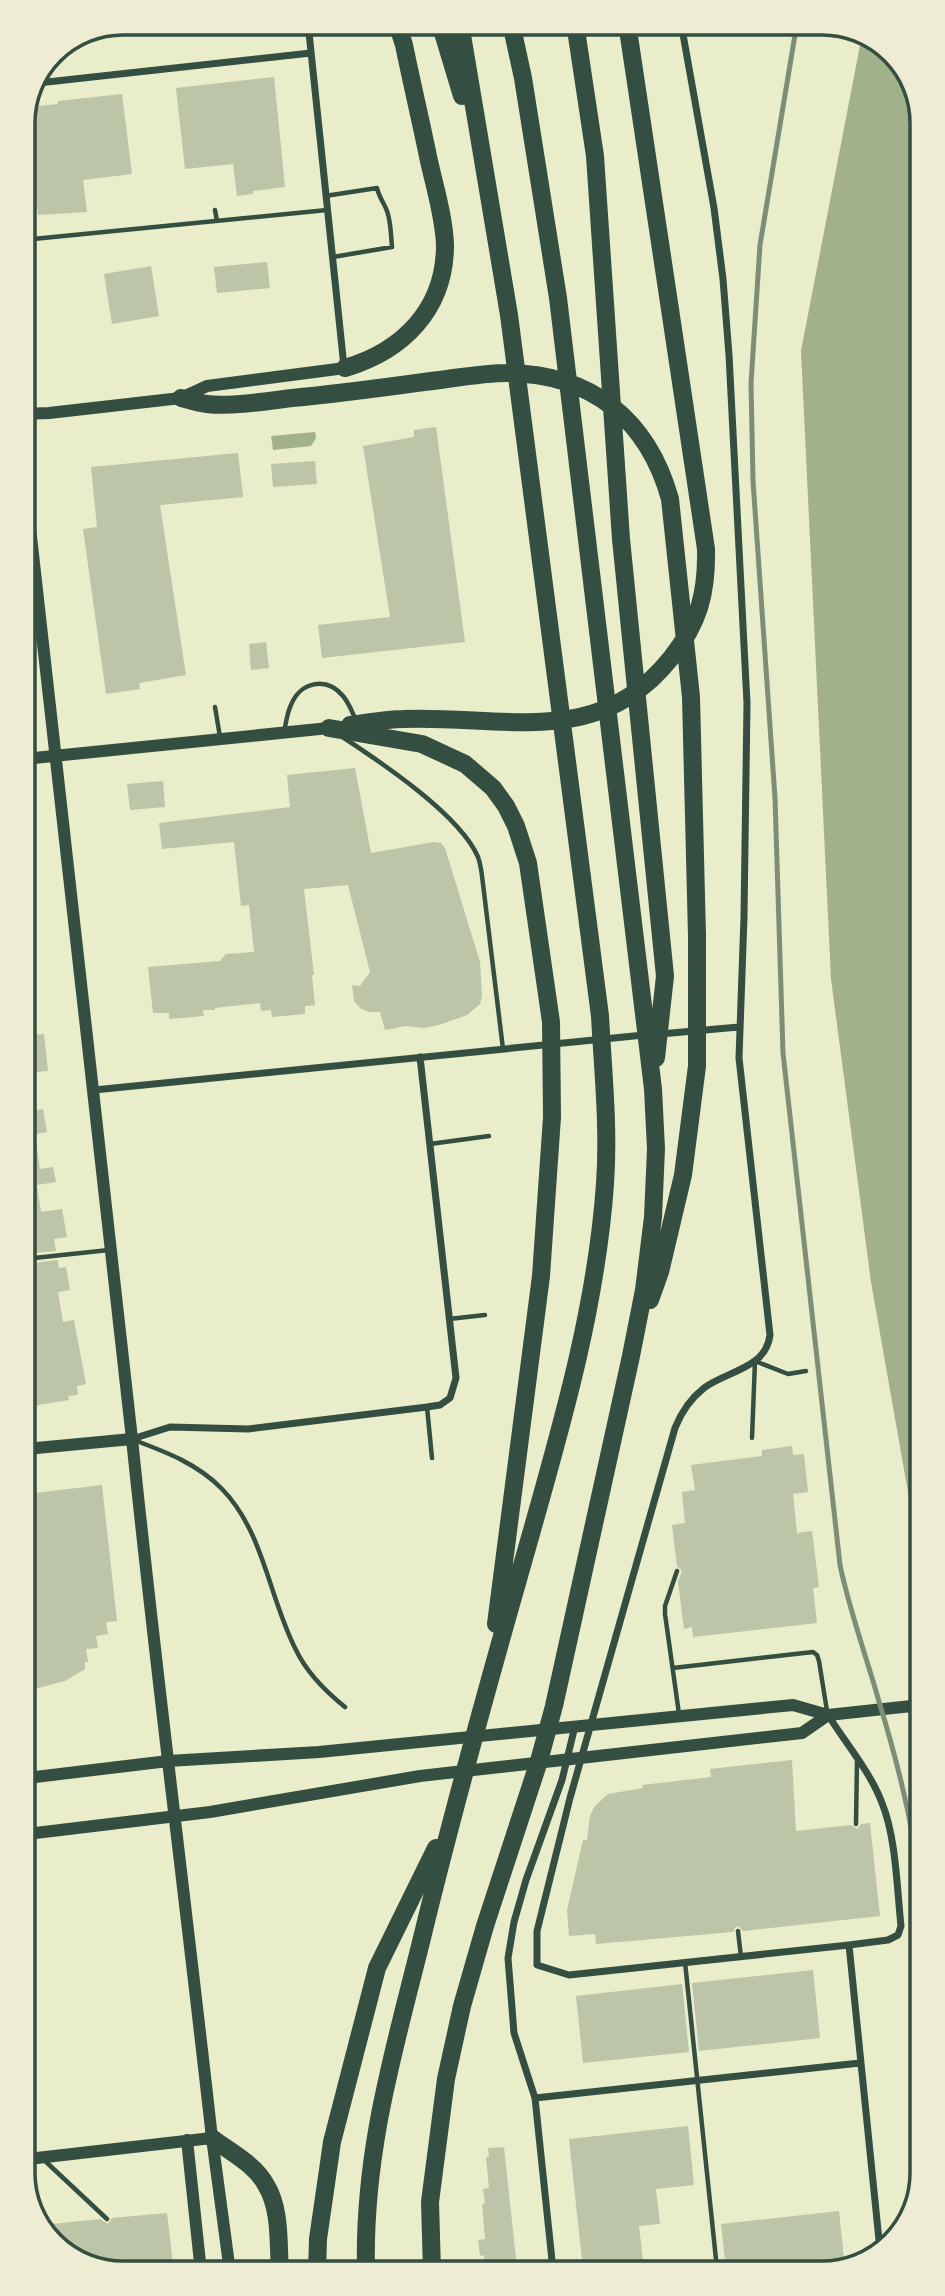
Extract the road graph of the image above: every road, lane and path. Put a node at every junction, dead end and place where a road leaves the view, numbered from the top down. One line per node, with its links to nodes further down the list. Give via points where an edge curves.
1 (309, 35): 10 (street)
2 (401, 35): 20 (highway, via 443,223 443,265 433,298 414,328 385,353)
3 (444, 35): 13 (highway)
4 (462, 35): 13 (highway)
5 (514, 35): 34 (highway, via 558,298)
6 (577, 35): 34 (highway, via 596,156 621,539 665,976)
7 (620, 35): 12 (highway)
8 (629, 35): 12 (highway)
9 (683, 35): 31 (street, via 716,221 729,355 747,703)
10 (311, 53): 11 (street); 14 (street)
11 (45, 82)
12 (640, 103): 25 (highway, via 706,549 698,615 680,647 636,693 579,718 551,722 402,719)
13 (481, 156): 52 (highway, via 510,328 600,1016 605,1102 605,1183 580,1350)
14 (325, 196): 16 (street); 19 (lane, via 377,188 390,229 392,247)
15 (215, 210): 17 (lane)
16 (327, 210): 17 (lane); 19 (street)
17 (216, 221): 18 (lane)
18 (35, 238)
19 (333, 257): 20 (street)
20 (345, 368): 21 (main road, via 207,386)
21 (181, 398): 22 (main road); 42 (highway, via 210,404 267,401 487,374 525,374 576,386 599,397 633,426 662,472 670,499 691,697 697,1066 683,1175 660,1272)
22 (35, 414)
23 (35, 574): 29 (main road)
24 (215, 707): 28 (lane)
25 (358, 724): 26 (highway); 27 (lane, via 342,695 328,685 317,684 302,688 296,696)
26 (329, 728): 27 (main road); 32 (lane, via 437,807 457,825 478,858); 52 (highway, via 422,744 466,764 506,806 528,863 551,1022 552,1117 541,1276)
27 (284, 732): 28 (main road)
28 (220, 738): 29 (main road)
29 (55, 756): 30 (main road); 35 (main road)
30 (35, 758)
31 (739, 1027): 32 (street); 43 (street, via 739,1063 770,1335 764,1353)
32 (503, 1049): 33 (street)
33 (420, 1057): 35 (street); 37 (street)
34 (653, 1089): 42 (highway, via 653,1217)
35 (94, 1090): 38 (main road)
36 (488, 1136): 37 (lane)
37 (430, 1144): 41 (street)
38 (111, 1250): 39 (lane); 47 (main road)
39 (35, 1258)
40 (485, 1315): 41 (lane)
41 (449, 1320): 45 (street, via 456,1378 450,1398)
42 (631, 1356): 84 (highway, via 554,1706 485,1926 446,2080 429,2202)
43 (755, 1361): 44 (lane, via 788,1374); 46 (lane); 69 (street, via 705,1387 675,1429 537,1931 537,1965 565,1975)
44 (806, 1371)
45 (427, 1408): 47 (street, via 248,1429 170,1427); 49 (lane)
46 (752, 1438)
47 (132, 1439): 48 (main road); 54 (lane, via 189,1463 231,1499 251,1534 296,1650 317,1681); 60 (main road)
48 (35, 1449)
49 (432, 1458)
50 (677, 1571): 51 (lane, via 665,1606)
51 (673, 1668): 55 (lane, via 813,1652 819,1661); 56 (lane)
52 (489, 1681): 63 (highway)
53 (910, 1706): 55 (main road)
54 (345, 1707)
55 (828, 1715): 56 (main road, via 793,1705); 58 (main road, via 802,1733); 59 (street)
56 (680, 1716): 57 (main road)
57 (575, 1725): 58 (street); 60 (main road, via 318,1752)
58 (567, 1760): 62 (main road, via 420,1776); 72 (street, via 526,1880 508,1958 514,2033)
59 (857, 1760): 64 (lane); 67 (street, via 884,1808 901,1926 892,1939)
60 (168, 1761): 61 (main road); 62 (main road)
61 (35, 1777)
62 (174, 1817): 65 (main road); 73 (main road)
63 (451, 1817): 82 (highway, via 377,1968 331,2142); 83 (highway, via 379,2109 370,2169)
64 (856, 1824)
65 (35, 1833)
66 (738, 1931): 68 (lane)
67 (849, 1945): 68 (street); 70 (street)
68 (741, 1957): 69 (street)
69 (685, 1962): 71 (lane)
70 (860, 2063): 71 (street); 78 (street)
71 (698, 2080): 72 (street); 86 (lane)
72 (535, 2098): 85 (street)
73 (212, 2138): 74 (main road); 80 (main road); 81 (highway, via 266,2184 274,2204)
74 (187, 2140): 75 (main road); 79 (main road)
75 (35, 2158)
76 (35, 2159): 77 (lane)
77 (107, 2219)
78 (879, 2240)
79 (200, 2261)
80 (229, 2261)
81 (279, 2261)
82 (317, 2261)
83 (366, 2261)
84 (432, 2261)
85 (552, 2261)
86 (716, 2261)

